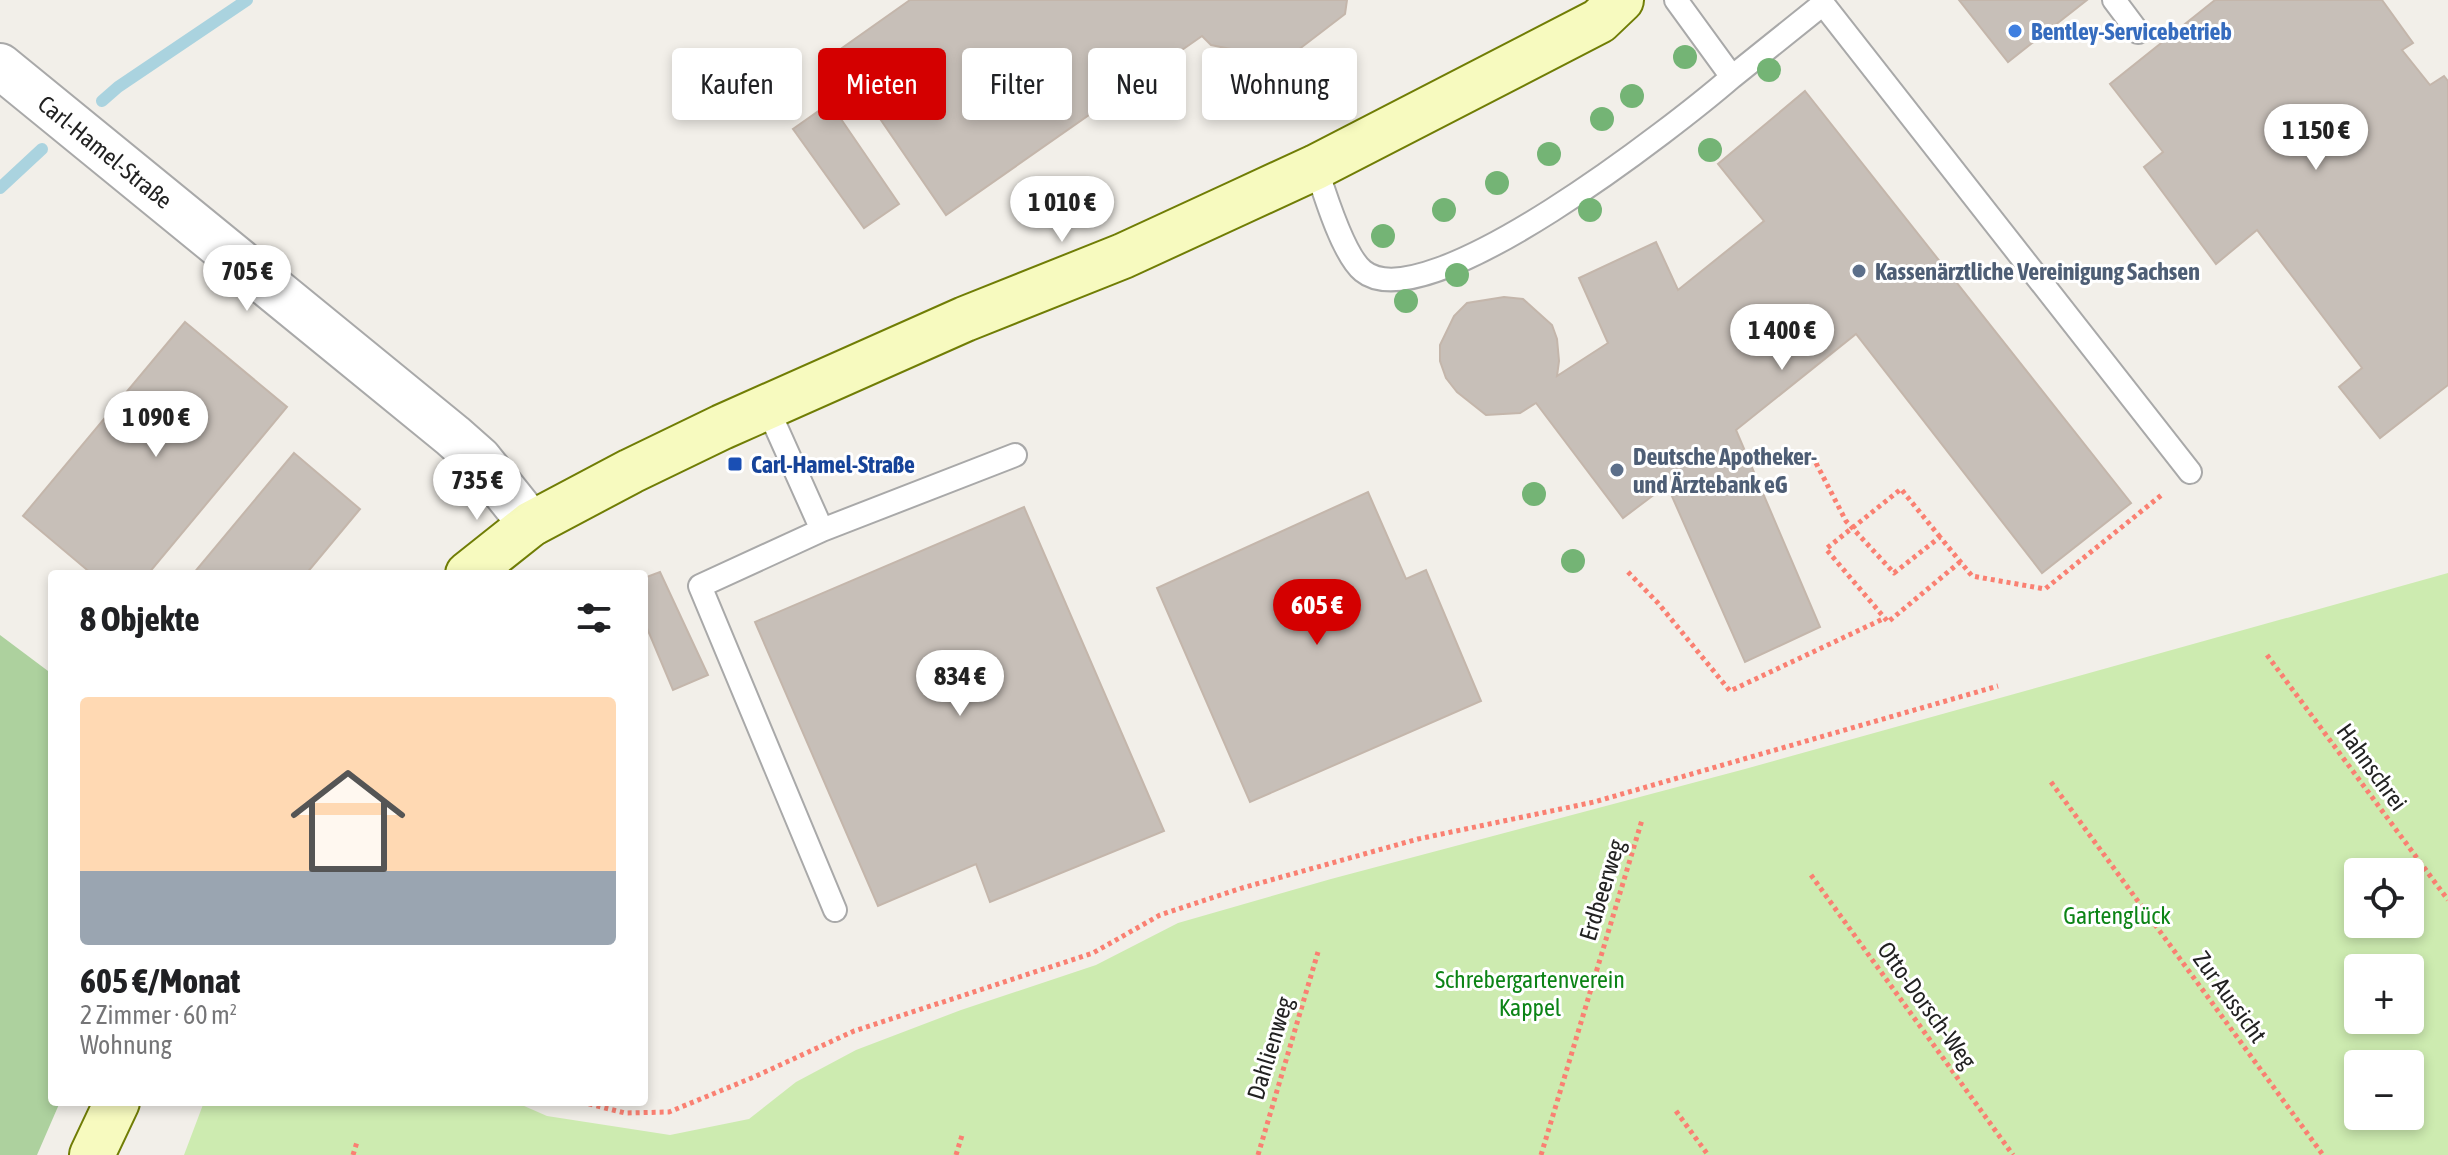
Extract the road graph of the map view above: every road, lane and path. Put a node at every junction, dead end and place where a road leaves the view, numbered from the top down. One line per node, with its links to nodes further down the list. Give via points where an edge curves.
1 (1621, 0): 7 (main road, via 1599,21)
2 (1676, 0): 6 (lane)
3 (2114, 0): 4 (lane)
4 (2138, 32)
5 (0, 66): 12 (street, Carl-Hamel-Straße, via 479,459)
6 (1732, 77): 7 (lane, via 1688,115 1556,208 1451,265 1414,278 1386,281 1364,272 1352,258); 11 (lane, via 1823,4)
7 (1316, 167): 8 (main road, via 1123,256)
8 (767, 407): 12 (main road); 14 (lane)
9 (1015, 455): 14 (lane)
10 (1816, 463): 13 (path)
11 (2190, 472): 16 (path, via 2045,589 1972,576)
12 (531, 524): 17 (main road)
13 (1852, 528): 15 (path, via 1894,573); 15 (path, via 1901,489); 19 (path, via 1826,549)
14 (822, 530): 26 (lane, via 700,586)
15 (1940, 537): 16 (path)
16 (1960, 561): 19 (path, via 1888,622)
17 (473, 570)
18 (1628, 572): 19 (path, via 1730,691)
19 (1885, 618)
20 (2267, 655): 25 (path, Hahnschrei)
21 (1998, 686): 29 (path, via 1594,802 1418,839 1242,888 1160,915 1093,953 854,1031 669,1112 625,1113)
22 (2051, 782): 40 (path, Zur Aussicht)
23 (1642, 820): 37 (path, Erdbeerweg)
24 (1811, 875): 39 (path, Otto-Dorsch-Weg)
25 (2448, 900)
26 (835, 910)
27 (1318, 952): 36 (path, Dahlienweg)
28 (115, 1106): 33 (main road)
29 (597, 1106)
30 (1676, 1111): 38 (path)
31 (963, 1132): 35 (path)
32 (357, 1142): 34 (path)
33 (92, 1155)
34 (353, 1155)
35 (956, 1155)
36 (1258, 1155)
37 (1541, 1155)
38 (1708, 1155)
39 (2013, 1155)
40 (2323, 1155)

